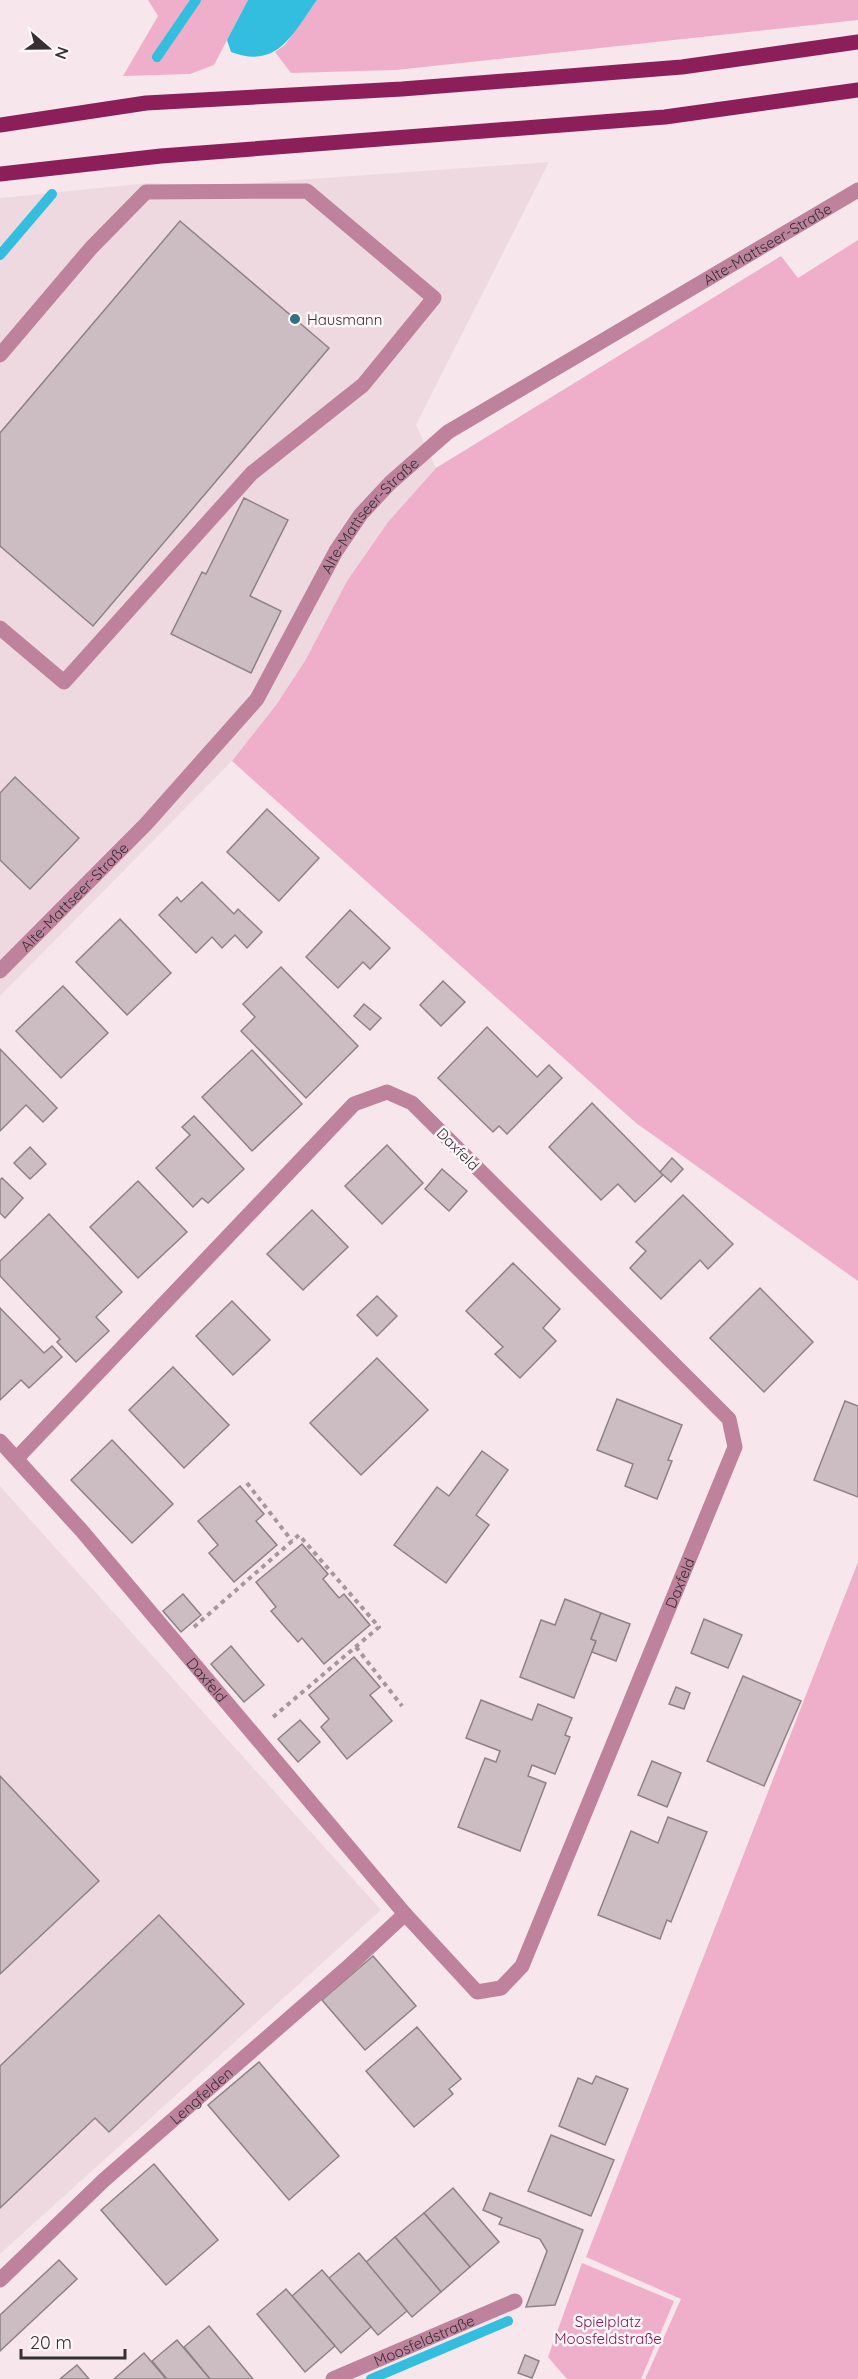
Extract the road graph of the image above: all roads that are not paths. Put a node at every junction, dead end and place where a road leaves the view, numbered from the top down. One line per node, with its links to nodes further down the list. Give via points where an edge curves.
1 (858, 42): 3 (main road, via 682,67 402,89 146,103)
2 (858, 90): 4 (main road, via 665,117 161,156)
3 (0, 125)
4 (0, 174)
5 (858, 190): 8 (street, Alte-Mattseer-Straße, via 448,432 390,483 361,514 336,551 257,699 146,825)
6 (0, 355): 7 (street, via 91,248 146,192 307,191 434,298 363,385 252,473 64,682)
7 (0, 628)
8 (0, 971)
9 (0, 1442): 10 (street, Daxfeld)
10 (16, 1458): 11 (street, Daxfeld); 11 (street, Daxfeld, via 354,1104 387,1092 412,1103 729,1419 735,1447 522,1966 501,1988 477,1992)
11 (405, 1914): 12 (street, Lengfelden, via 104,2180)
12 (0, 2280)
13 (514, 2301): 14 (street, Moosfeldstraße)
14 (333, 2379)

